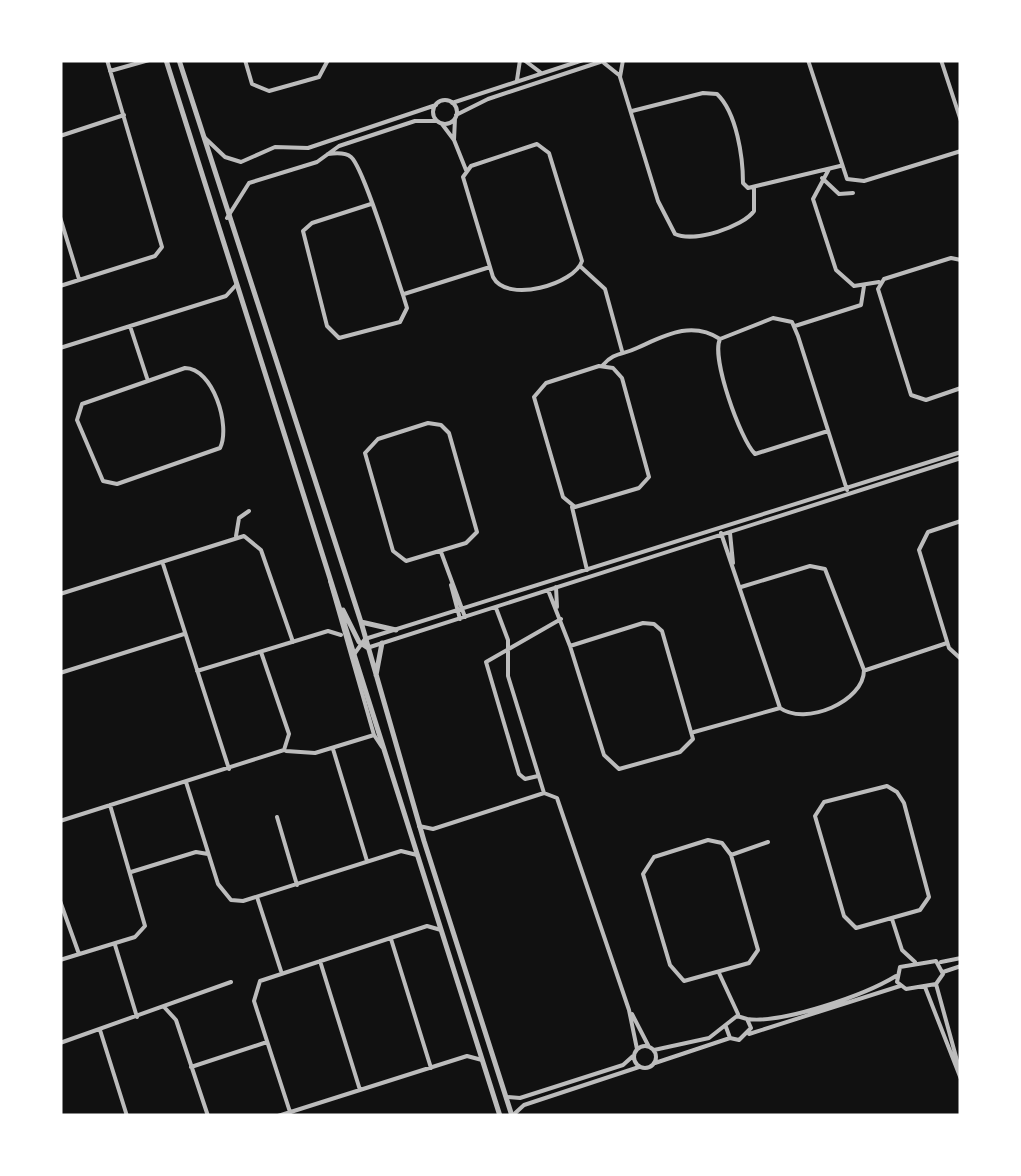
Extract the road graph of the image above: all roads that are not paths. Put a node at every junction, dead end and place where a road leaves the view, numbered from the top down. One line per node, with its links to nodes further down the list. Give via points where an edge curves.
1 (107, 60): 13 (street)
2 (149, 60): 13 (street)
3 (178, 60): 24 (street)
4 (245, 60): 5 (street, via 252,84 269,92 318,77)
5 (328, 60)
6 (522, 60): 14 (street); 16 (street)
7 (583, 60): 14 (street)
8 (623, 60): 15 (street)
9 (808, 60): 29 (street)
10 (941, 60): 22 (street)
11 (165, 61): 43 (street)
12 (603, 61): 15 (street); 21 (street, via 480,102)
13 (110, 71): 20 (street)
14 (544, 72): 16 (street)
15 (619, 75): 19 (street)
16 (517, 80): 17 (street)
17 (452, 103): 18 (street); 21 (street)
18 (436, 105): 23 (street); 24 (street, via 308,148 275,148 241,162)
19 (631, 111): 33 (street, via 717,94 744,163 743,183); 33 (street, via 662,214 675,234 692,238 749,218)
20 (124, 115): 25 (street); 41 (street, via 162,247 154,256)
21 (456, 117): 23 (street); 26 (street)
22 (961, 121)
23 (439, 122): 26 (street); 28 (street, via 415,122)
24 (201, 134): 37 (street)
25 (60, 136)
26 (454, 140): 31 (street)
27 (961, 150): 29 (street, via 860,182 847,179)
28 (328, 154): 35 (street, via 354,160); 37 (street, via 245,185)
29 (840, 166): 30 (street)
30 (828, 169): 32 (street); 33 (street)
31 (466, 170): 39 (street); 40 (street, via 530,144 546,149)
32 (822, 178): 34 (street, via 839,194); 45 (street, via 812,199 823,238 840,275)
33 (754, 188)
34 (853, 194)
35 (371, 204): 46 (street); 46 (street, via 303,231 329,330 347,338 400,322 407,312)
36 (60, 217): 41 (street)
37 (227, 218): 86 (street)
38 (961, 260): 42 (street)
39 (490, 267): 40 (street, via 500,287 513,292); 46 (street)
40 (581, 267): 53 (street, via 605,289)
41 (80, 280): 44 (street)
42 (881, 282): 45 (street); 56 (street, via 878,292 911,394 926,400)
43 (236, 284): 47 (street); 48 (street)
44 (60, 286)
45 (864, 286): 50 (street, via 861,305)
46 (403, 295)
47 (226, 296): 48 (street); 49 (street)
48 (241, 300): 72 (street)
49 (130, 326): 52 (street); 55 (street)
50 (794, 326): 51 (street, via 777,317); 57 (street)
51 (720, 339): 53 (street, via 691,330); 57 (street, via 717,357 754,454)
52 (60, 348)
53 (622, 351): 54 (street)
54 (602, 365): 60 (street, via 546,383 534,397 563,497); 60 (street, via 622,378 650,477 639,488)
55 (148, 380): 55 (street, via 88,400 78,412 96,473 106,483 210,455 224,440 201,372 185,368)
56 (961, 388)
57 (828, 431): 59 (street)
58 (961, 455): 59 (street)
59 (847, 492): 63 (street)
60 (572, 506): 67 (street)
61 (249, 511): 65 (street, via 239,519)
62 (961, 521): 94 (street, via 928,532 919,546)
63 (729, 529): 64 (street); 69 (street)
64 (721, 532): 69 (street); 70 (street); 76 (street)
65 (235, 537): 68 (street); 91 (street, via 259,546)
66 (442, 552): 66 (street, via 411,562 395,554 365,464 374,441 428,422 449,433 478,528 470,542); 82 (street)
67 (586, 555): 70 (street); 71 (street)
68 (163, 562): 78 (street); 89 (street)
69 (734, 563): 75 (street)
70 (595, 567): 71 (street)
71 (586, 570): 73 (street)
72 (330, 576): 80 (street); 83 (street)
73 (554, 581): 74 (street); 76 (street)
74 (546, 584): 77 (street); 82 (street)
75 (741, 587): 101 (street, via 810,566 825,568); 105 (street)
76 (556, 588): 77 (street); 79 (street)
77 (548, 590): 79 (street); 81 (street)
78 (60, 594)
79 (557, 607): 85 (street)
80 (341, 608): 92 (street); 99 (street)
81 (496, 608): 84 (street); 97 (street)
82 (460, 611): 84 (street); 87 (street)
83 (337, 618): 88 (street); 90 (street)
84 (462, 618): 93 (street)
85 (562, 619): 95 (street); 97 (street)
86 (360, 622): 87 (street); 92 (street)
87 (396, 630): 92 (street)
88 (328, 632): 90 (street); 91 (street)
89 (186, 633): 102 (street); 103 (street)
90 (343, 635): 107 (street)
91 (292, 642): 98 (street)
92 (363, 642): 96 (street); 99 (street)
93 (382, 643): 96 (street); 104 (street)
94 (947, 643): 100 (street); 101 (street)
95 (570, 646): 106 (street, via 643,623 656,625); 106 (street, via 613,766 630,768 680,752)
96 (368, 648): 104 (street)
97 (509, 650): 112 (street, via 510,682); 112 (street, via 490,656 486,666 520,774)
98 (261, 652): 102 (street); 110 (street, via 289,734)
99 (355, 653): 108 (street)
100 (961, 659)
101 (864, 670): 105 (street, via 862,688 848,700 800,714)
102 (197, 671): 111 (street)
103 (60, 673)
104 (375, 678): 118 (street)
105 (780, 708): 106 (street)
106 (694, 732)
107 (374, 736): 108 (street); 109 (street)
108 (382, 747): 120 (street)
109 (333, 749): 110 (street); 129 (street)
110 (284, 750): 111 (street)
111 (228, 769): 113 (street)
112 (538, 776): 114 (street)
113 (186, 782): 115 (street); 121 (street)
114 (544, 793): 119 (street); 159 (street, via 560,802)
115 (110, 805): 117 (street); 130 (street)
116 (277, 817): 131 (street)
117 (60, 821)
118 (419, 826): 119 (street); 122 (street)
119 (433, 828): 122 (street)
120 (412, 838): 124 (street); 127 (street)
121 (204, 840): 125 (street); 126 (street)
122 (424, 841): 183 (street)
123 (768, 842): 128 (street)
124 (401, 851): 127 (street); 129 (street)
125 (196, 852): 126 (street); 130 (street)
126 (209, 855): 132 (street, via 226,898)
127 (417, 855): 134 (street)
128 (731, 855): 151 (street, via 758,950 748,963); 151 (street, via 708,840 654,856 642,874 673,972 691,982)
129 (367, 861): 131 (street)
130 (131, 872): 139 (street, via 145,926)
131 (297, 885): 132 (street)
132 (257, 897): 149 (street)
133 (60, 900): 141 (street)
134 (436, 912): 136 (street); 137 (street)
135 (892, 919): 135 (street, via 860,929 846,920 815,822 824,802 880,786 901,798 930,897 920,910); 140 (street)
136 (428, 926): 137 (street); 138 (street)
137 (441, 930): 170 (street)
138 (391, 938): 144 (street); 180 (street)
139 (115, 943): 141 (street); 162 (street)
140 (902, 950): 145 (street); 148 (street)
141 (79, 954): 143 (street)
142 (961, 958): 146 (street)
143 (60, 960)
144 (320, 960): 149 (street); 182 (street)
145 (916, 962): 146 (street); 148 (street)
146 (939, 963): 150 (street)
147 (961, 966): 150 (street)
148 (900, 967): 152 (street)
149 (280, 972): 169 (street, via 260,981 253,996)
150 (943, 972): 154 (street)
151 (719, 973): 157 (street)
152 (896, 976): 155 (street); 163 (street, via 814,1007)
153 (232, 982): 158 (street)
154 (936, 984): 156 (street); 160 (street)
155 (900, 986): 156 (street); 167 (street)
156 (925, 987): 160 (street)
157 (730, 1004): 161 (street); 164 (street)
158 (165, 1008): 162 (street); 178 (street, via 176,1020)
159 (629, 1010): 172 (street); 173 (street)
160 (939, 1012): 181 (street)
161 (740, 1016): 163 (street); 164 (street)
162 (137, 1018): 166 (street)
163 (747, 1019): 167 (street)
164 (729, 1020): 165 (street)
165 (726, 1027): 168 (street); 173 (street, via 691,1044)
166 (100, 1030): 171 (street); 185 (street)
167 (749, 1034): 168 (street)
168 (730, 1038): 177 (street)
169 (267, 1042): 178 (street); 184 (street)
170 (477, 1042): 174 (street); 176 (street)
171 (60, 1043)
172 (637, 1048): 173 (street); 175 (street)
173 (652, 1048): 177 (street)
174 (467, 1056): 176 (street); 180 (street)
175 (633, 1056): 179 (street); 183 (street, via 520,1098)
176 (482, 1060): 188 (street)
177 (655, 1063): 179 (street)
178 (191, 1067): 186 (street)
179 (639, 1067): 189 (street, via 524,1105)
180 (431, 1068): 182 (street)
181 (961, 1079)
182 (360, 1090): 184 (street)
183 (506, 1096): 189 (street)
184 (290, 1112): 187 (street)
185 (127, 1116)
186 (208, 1116)
187 (278, 1116)
188 (500, 1116)
189 (512, 1116)

